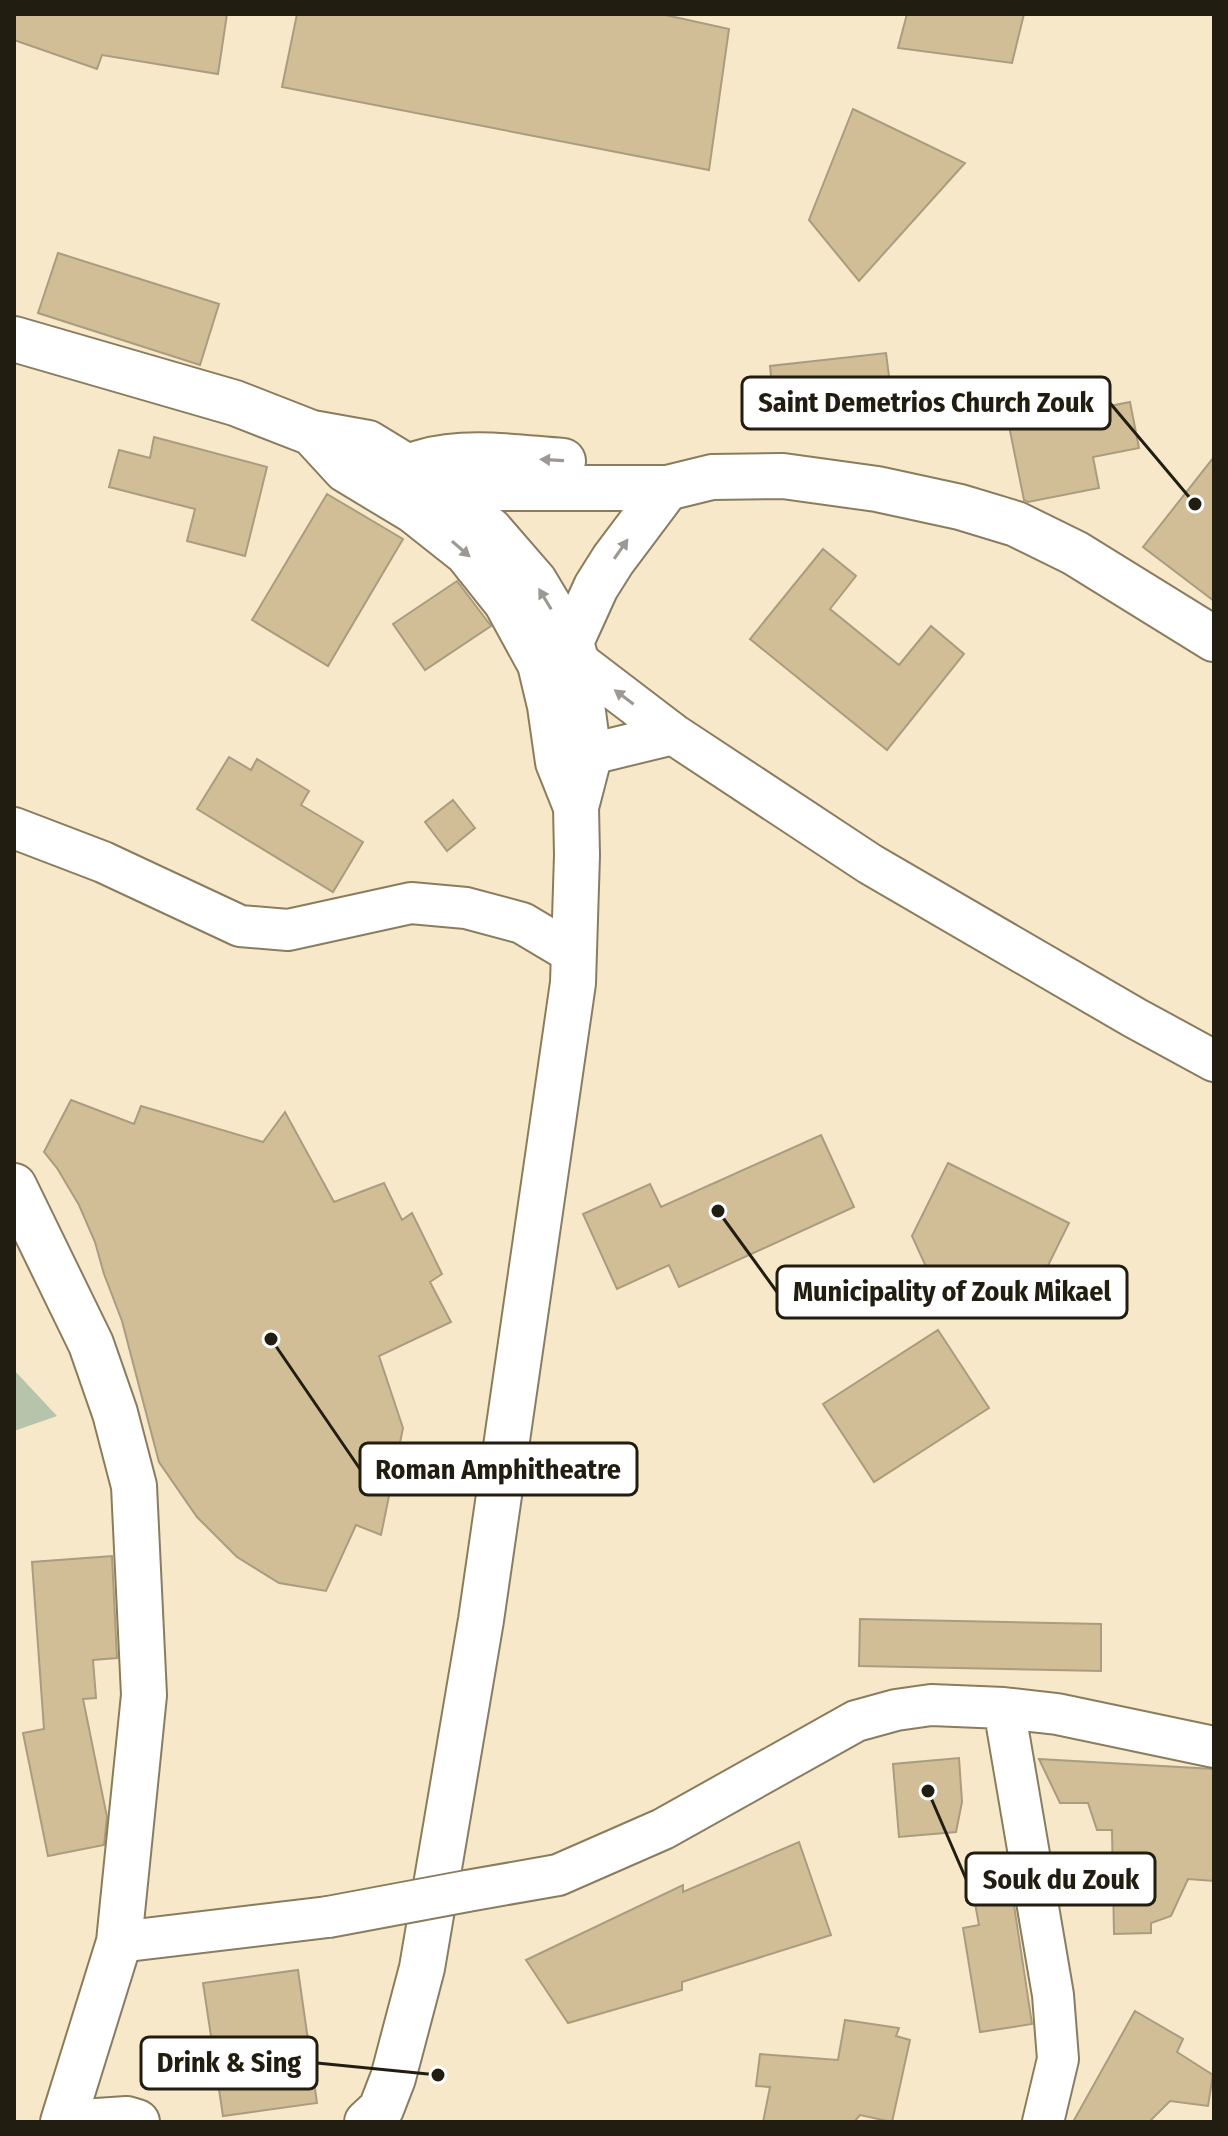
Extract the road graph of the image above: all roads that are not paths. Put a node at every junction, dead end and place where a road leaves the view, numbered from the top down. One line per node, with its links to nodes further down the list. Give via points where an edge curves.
1 (14, 339): 4 (main road, via 235,403 312,433 368,443)
2 (712, 477): 3 (main road); 4 (main road, one-way to 4, via 671,464 444,458); 5 (main road, via 783,476 877,489 1016,524 1075,553)
3 (667, 488): 4 (main road); 6 (main road, one-way to 3, via 596,587)
4 (410, 490): 6 (main road, one-way to 4, via 535,582 490,530); 8 (main road, one-way to 8, via 506,602 540,664 550,706)
5 (1214, 639)
6 (574, 651): 7 (street, one-way to 6); 8 (main road)
7 (673, 734): 8 (street); 11 (street, via 870,864)
8 (573, 760): 10 (main road)
9 (14, 828): 10 (street, via 103,862 240,926 288,930 411,903 466,908 522,923)
10 (574, 954): 19 (main road, via 481,1620 422,1968 393,2078 381,2109)
11 (1214, 1061)
12 (14, 1186): 15 (main road, via 91,1344 134,1486 144,1695)
13 (1004, 1708): 14 (street); 15 (street, bridge, via 931,1705 856,1721 650,1835 558,1875 328,1917); 20 (street, via 1053,1995 1058,2059)
14 (1214, 1747)
15 (119, 1942): 16 (main road)
16 (63, 2122)
17 (82, 2122): 18 (main road)
18 (137, 2122)
19 (367, 2122)
20 (1043, 2122)

